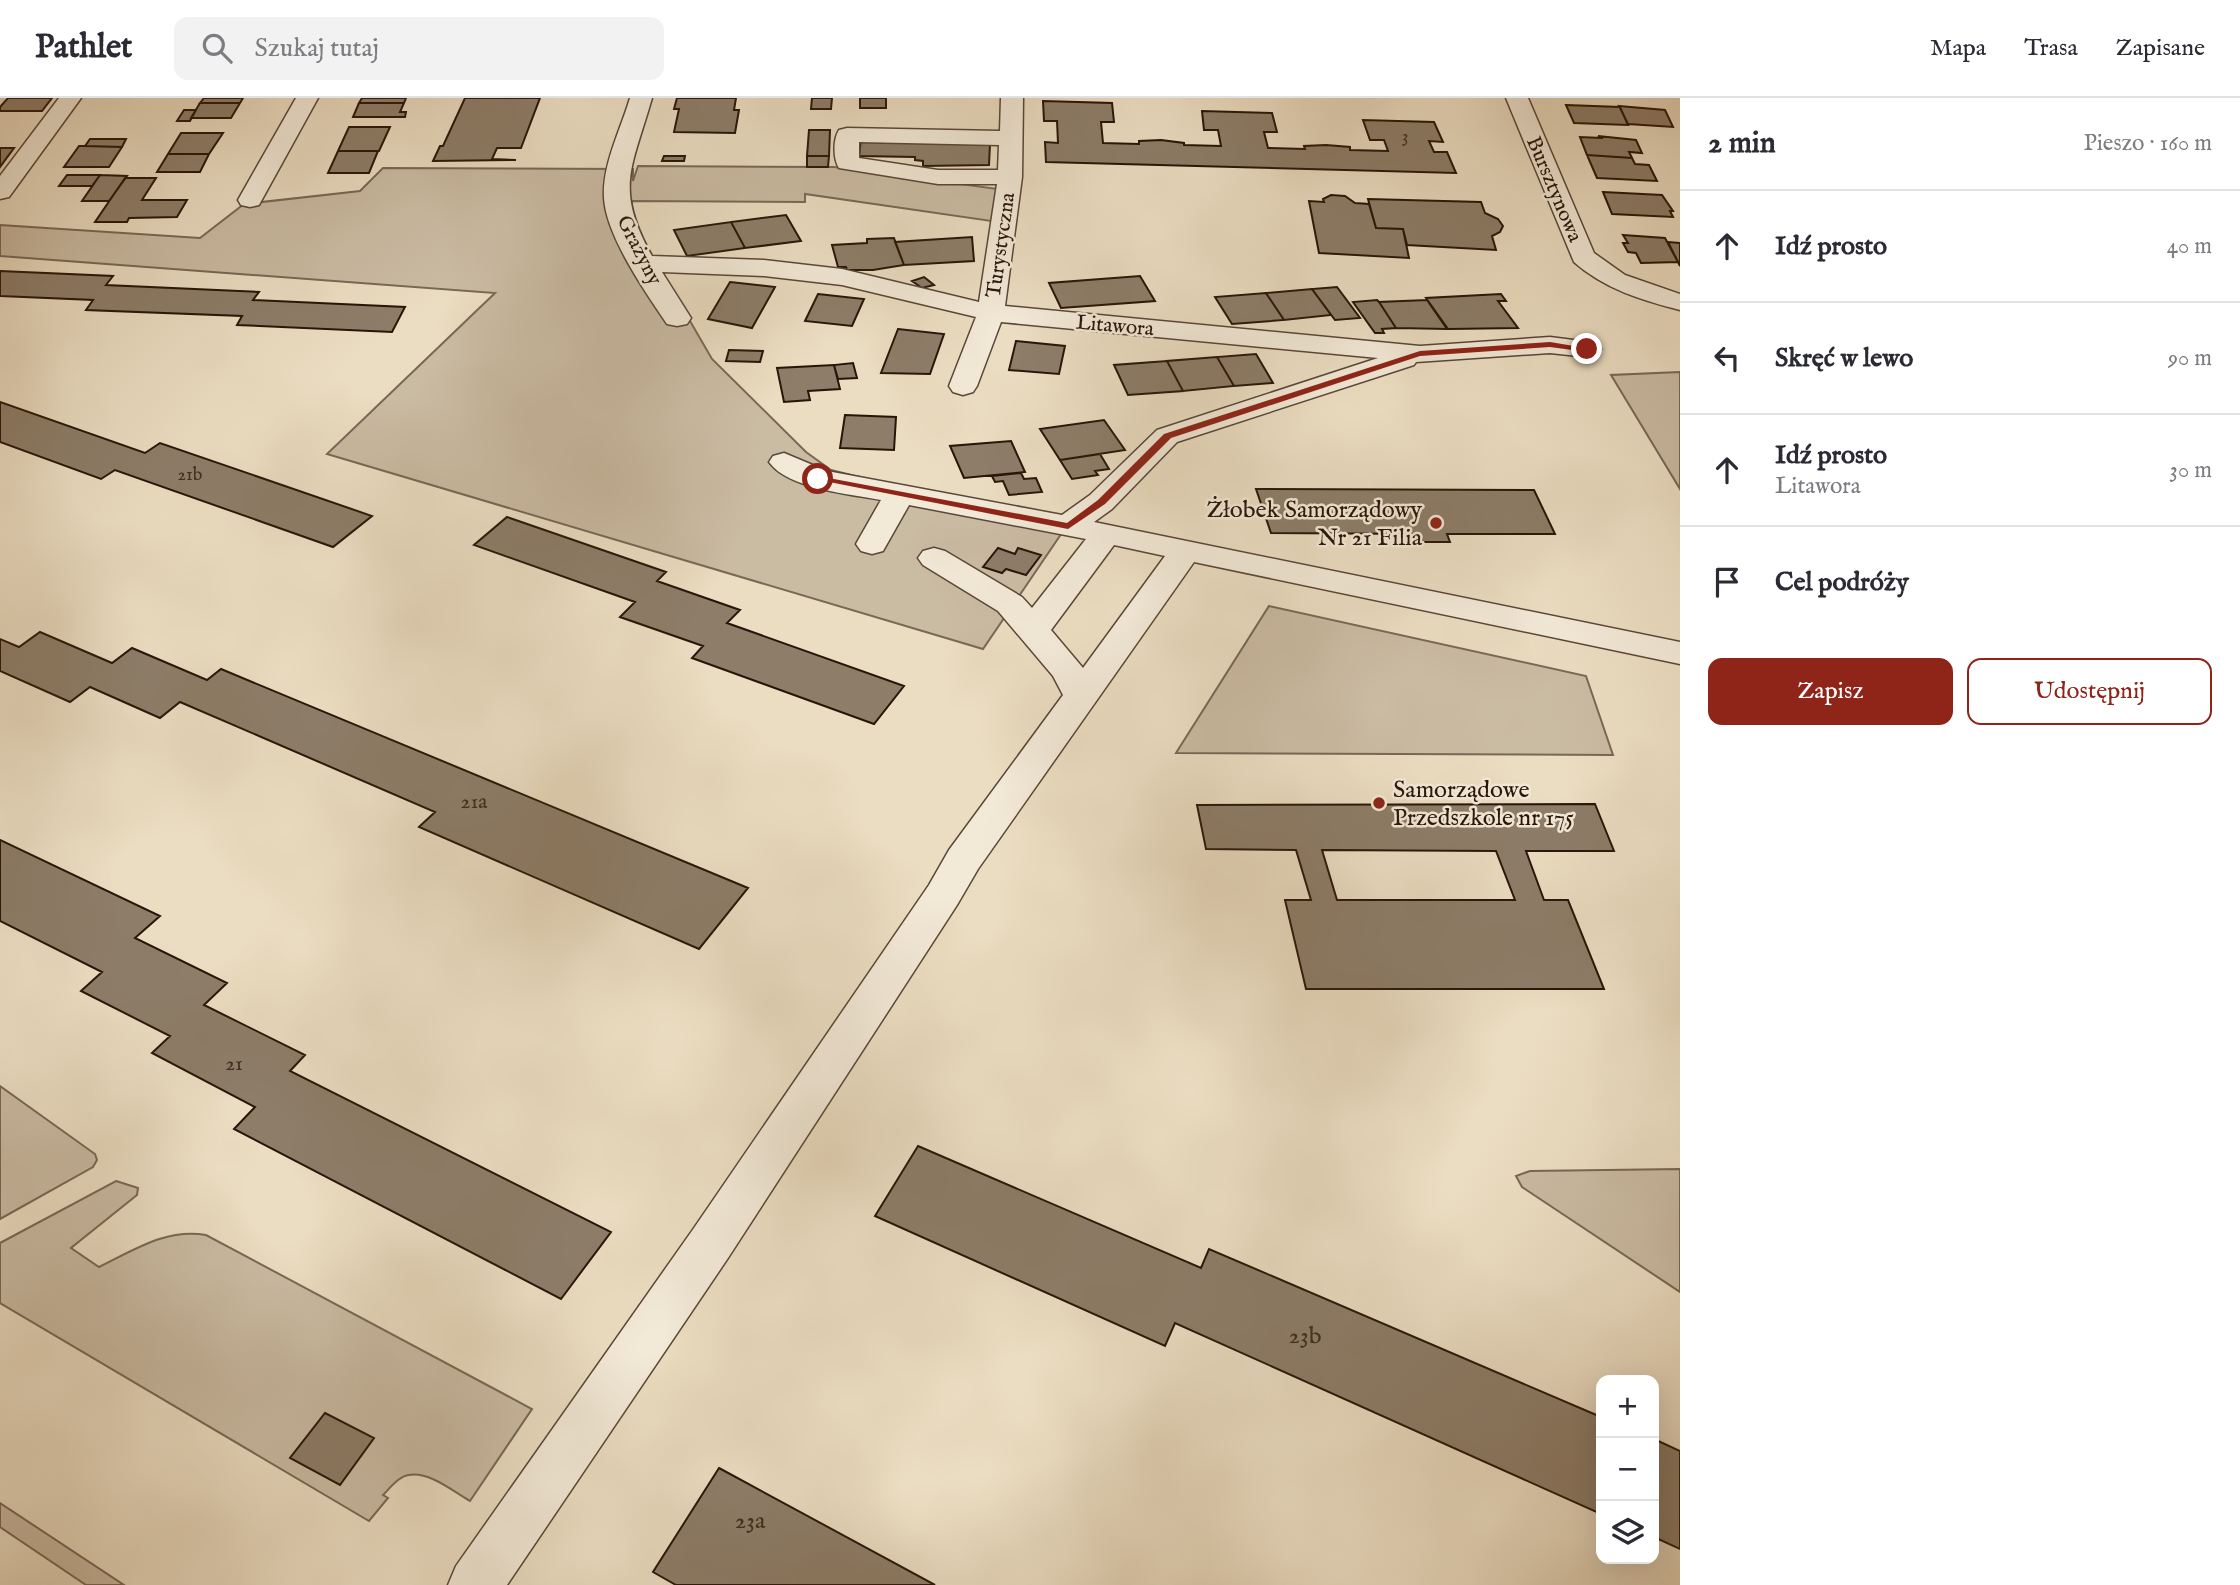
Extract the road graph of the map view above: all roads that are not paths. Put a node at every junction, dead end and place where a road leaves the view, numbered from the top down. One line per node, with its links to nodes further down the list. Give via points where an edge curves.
1 (70, 98): 8 (street)
2 (307, 98): 9 (street)
3 (641, 98): 10 (street, Grażyny, via 616,197 622,222)
4 (1012, 98): 6 (street, Turystyczna)
5 (1517, 98): 11 (street, Bursztynowa, via 1583,257 1602,275)
6 (1012, 138): 7 (street, Turystyczna); 7 (street, via 847,135 847,163 938,177)
7 (1010, 177): 12 (street, Turystyczna)
8 (0, 192)
9 (250, 200)
10 (645, 264): 12 (street, Litawora, via 764,268 842,277); 13 (street, Grażyny)
11 (1680, 302)
12 (991, 313): 15 (street, Litawora); 16 (street, Turystyczna)
13 (677, 318)
14 (1587, 349): 15 (street, Litawora, via 1550,345)
15 (1420, 354): 19 (street, via 1167,436 1101,502)
16 (963, 386)
17 (784, 462): 18 (street, via 818,479)
18 (899, 495): 19 (street); 21 (street)
19 (1068, 526): 20 (street)
20 (1106, 534): 22 (street); 24 (street)
21 (872, 544)
22 (1185, 551): 25 (street); 26 (street)
23 (934, 558): 24 (street, via 1010,604)
24 (1033, 630): 26 (street, via 1068,671)
25 (1680, 653)
26 (1081, 696): 27 (street, via 963,860 711,1243)
27 (475, 1585)

